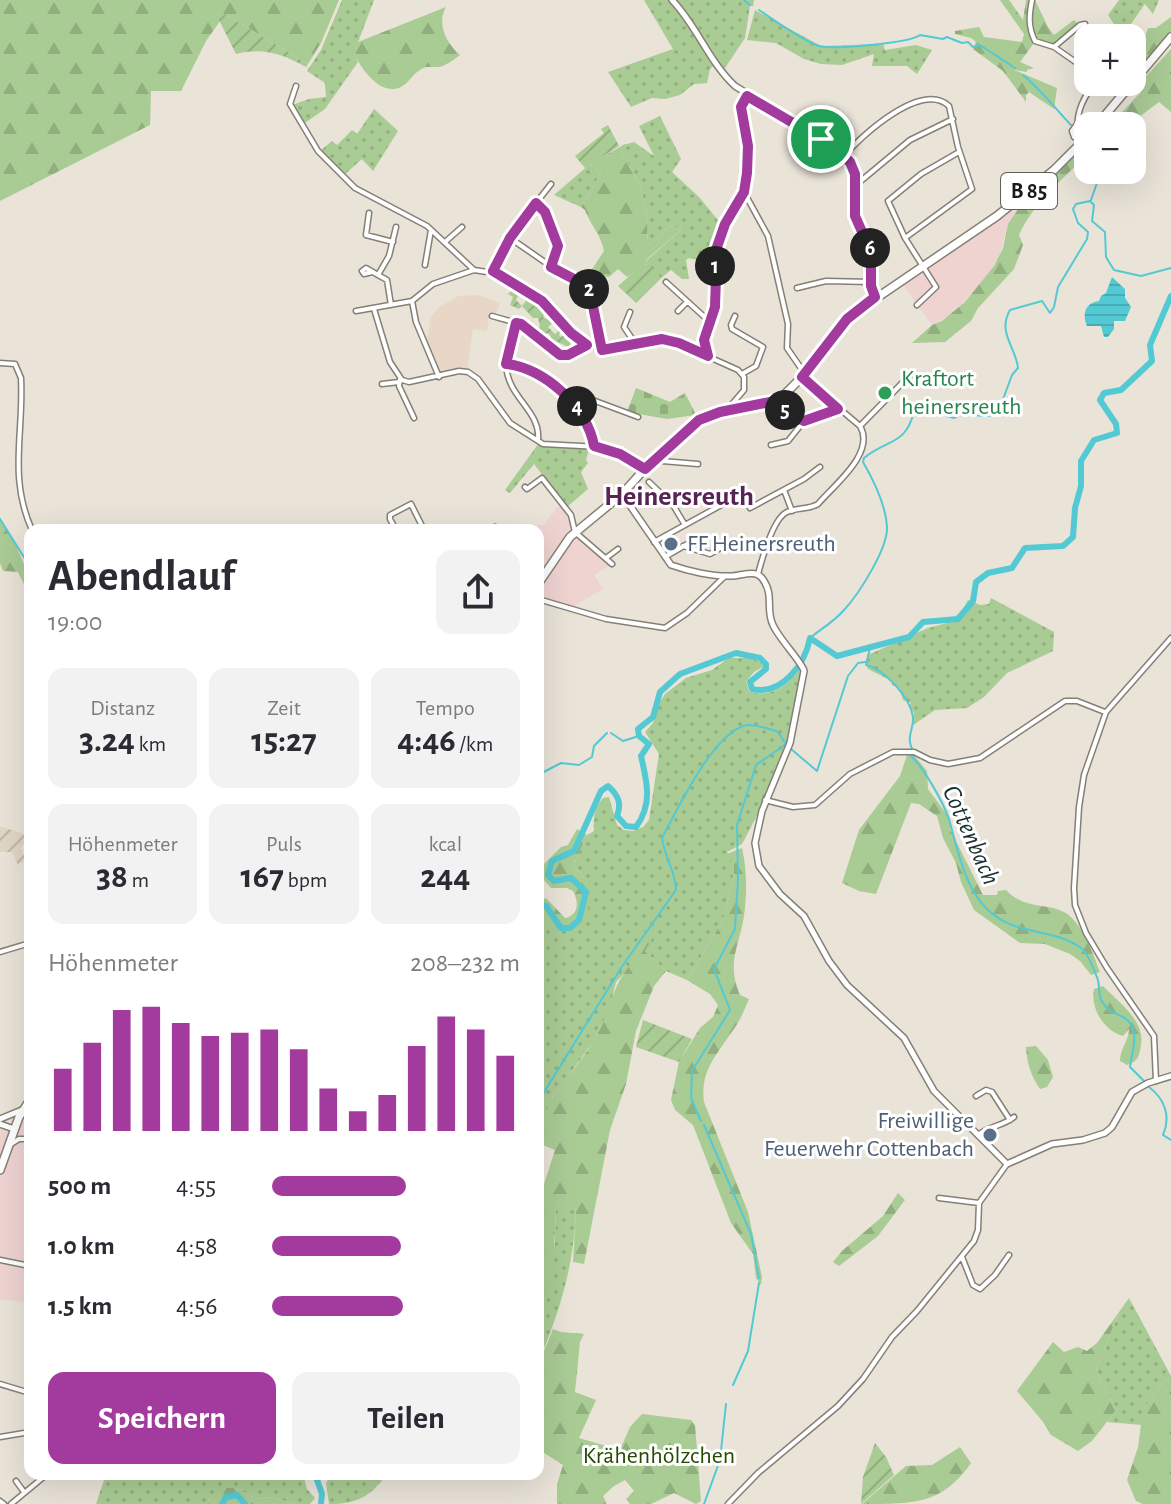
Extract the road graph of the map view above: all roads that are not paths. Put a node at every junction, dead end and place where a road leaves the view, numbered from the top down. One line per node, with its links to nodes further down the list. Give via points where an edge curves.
1 (672, 0): 9 (street, via 723,73)
2 (1032, 0): 5 (street, via 1029,18 1035,41)
3 (1074, 30): 5 (street)
4 (1171, 37): 7 (main road)
5 (1054, 47): 6 (street)
6 (1074, 61)
7 (1146, 64)
8 (296, 86): 23 (street, via 290,104 326,161 355,188)
9 (747, 96): 15 (street); 18 (street, via 741,107 748,146)
10 (1119, 96): 11 (main road)
11 (1107, 112)
12 (953, 119): 14 (street); 15 (street, via 944,101 918,100); 17 (street, via 910,140)
13 (1074, 149): 29 (main road, B 85, via 964,240)
14 (959, 152): 25 (street, via 972,189); 25 (street, via 889,199)
15 (845, 155): 17 (street)
16 (551, 184): 19 (street)
17 (856, 185): 36 (street, via 855,216 871,252)
18 (744, 192): 49 (street, via 717,247 716,302); 59 (street, via 768,236 788,324 787,348)
19 (536, 203): 24 (street); 30 (street, via 558,246)
20 (369, 213): 26 (street, via 366,235)
21 (396, 227): 26 (street)
22 (462, 227): 27 (street)
23 (431, 230): 27 (street); 28 (street)
24 (510, 238): 30 (street); 32 (street)
25 (905, 238): 29 (street)
26 (393, 242): 34 (street)
27 (445, 242): 31 (street)
28 (425, 265)
29 (922, 266): 38 (main road, B 85); 42 (street, via 936,287)
30 (551, 267): 53 (street, via 589,287)
31 (474, 270): 32 (street); 39 (street, via 433,284)
32 (493, 271): 52 (street, via 542,301)
33 (372, 272): 34 (street)
34 (378, 275): 41 (street, via 387,281)
35 (666, 282): 40 (street)
36 (871, 282): 37 (street, via 826,281); 38 (street)
37 (797, 288)
38 (875, 297): 59 (main road, B 85, via 847,319)
39 (412, 301): 41 (street); 60 (street)
40 (687, 302): 45 (street); 49 (street)
41 (391, 305): 43 (street)
42 (917, 305)
43 (374, 309): 44 (street); 61 (street)
44 (356, 311)
45 (678, 311)
46 (630, 312): 51 (street, via 624,327)
47 (492, 316): 50 (street)
48 (735, 316): 58 (street, via 732,329 763,347 756,366)
49 (710, 322): 54 (street, via 704,340)
50 (517, 323): 52 (street, via 560,355); 56 (street)
51 (635, 343): 53 (street); 54 (street, via 671,340)
52 (587, 345): 53 (street)
53 (602, 350)
54 (708, 356): 58 (street)
55 (0, 363): 88 (street, via 15,364 21,378 18,491)
56 (506, 364): 64 (street, via 527,367); 74 (street, via 507,380 535,421)
57 (913, 372): 73 (street)
58 (742, 374): 63 (street)
59 (803, 376): 65 (main road, B 85); 67 (street)
60 (439, 377): 61 (street); 74 (street, via 462,371 474,375 507,420)
61 (399, 381): 62 (street); 70 (street)
62 (382, 384)
63 (744, 390): 66 (street); 68 (street)
64 (570, 399): 69 (street, via 590,399); 76 (street)
65 (777, 405): 66 (main road, B 85); 71 (street); 72 (street)
66 (748, 408): 68 (main road, B 85)
67 (838, 409): 71 (street); 73 (street)
68 (725, 411): 77 (main road, B 85, via 699,420)
69 (638, 417)
70 (414, 418)
71 (804, 421): 75 (street, via 788,441)
72 (784, 426)
73 (860, 426): 87 (street, via 864,440 858,459 818,504)
74 (538, 441): 76 (street, via 549,446)
75 (771, 445)
76 (594, 446): 80 (street)
77 (656, 457): 78 (street); 80 (main road, B 85)
78 (698, 464)
79 (820, 467): 83 (street)
80 (645, 469): 84 (main road, B 85)
81 (649, 482): 91 (street)
82 (525, 487): 92 (street, via 542,478 571,515)
83 (784, 490): 86 (street); 87 (street)
84 (622, 494): 92 (main road, B 85); 94 (street)
85 (725, 503): 91 (street)
86 (750, 508)
87 (792, 511): 101 (street, via 778,520)
88 (30, 524)
89 (393, 524): 90 (street, via 390,515 411,504)
90 (422, 524)
91 (685, 525): 94 (street)
92 (575, 532): 98 (street); 102 (main road, B 85)
93 (694, 540): 95 (street)
94 (654, 542): 99 (street)
95 (683, 546): 96 (street, via 710,554); 99 (street)
96 (722, 547)
97 (618, 549): 98 (street)
98 (606, 558): 100 (street)
99 (663, 558): 103 (street, via 679,568)
100 (612, 564)
101 (758, 574): 103 (street); 107 (street, via 770,596 772,624 803,665 804,679 790,743)
102 (544, 575)
103 (725, 576): 104 (street, via 665,628 606,619)
104 (544, 601)
105 (1171, 638): 106 (street)
106 (1106, 712): 107 (street, via 1065,701 980,758 948,764 914,752 893,752 850,774 815,805 793,807); 111 (street, via 1084,775 1075,905 1107,968 1154,1036)
107 (765, 800): 117 (street, via 755,843 764,875 802,913 847,985 907,1042 934,1091)
108 (24, 945): 109 (street)
109 (0, 952)
110 (1171, 1076): 111 (street)
111 (1156, 1081): 120 (street, via 1132,1092 1105,1133 1052,1144)
112 (976, 1096): 117 (street, via 992,1092 1012,1118)
113 (23, 1109): 114 (street); 115 (main road)
114 (0, 1121): 115 (street)
115 (14, 1129): 116 (street); 119 (main road)
116 (24, 1135)
117 (978, 1135): 120 (street)
118 (24, 1139): 119 (street)
119 (6, 1149): 121 (main road)
120 (1007, 1164): 123 (street)
121 (0, 1170)
122 (939, 1198): 123 (street)
123 (979, 1203): 125 (street, via 977,1236)
124 (1009, 1255): 125 (street, via 980,1289 973,1285)
125 (962, 1257): 136 (street, via 838,1406)
126 (0, 1260): 127 (street)
127 (24, 1265)
128 (0, 1384): 129 (street)
129 (24, 1391)
130 (24, 1433): 131 (street)
131 (0, 1437)
132 (40, 1480): 134 (street)
133 (16, 1481): 134 (street)
134 (24, 1492): 135 (street)
135 (11, 1504)
136 (728, 1504)

